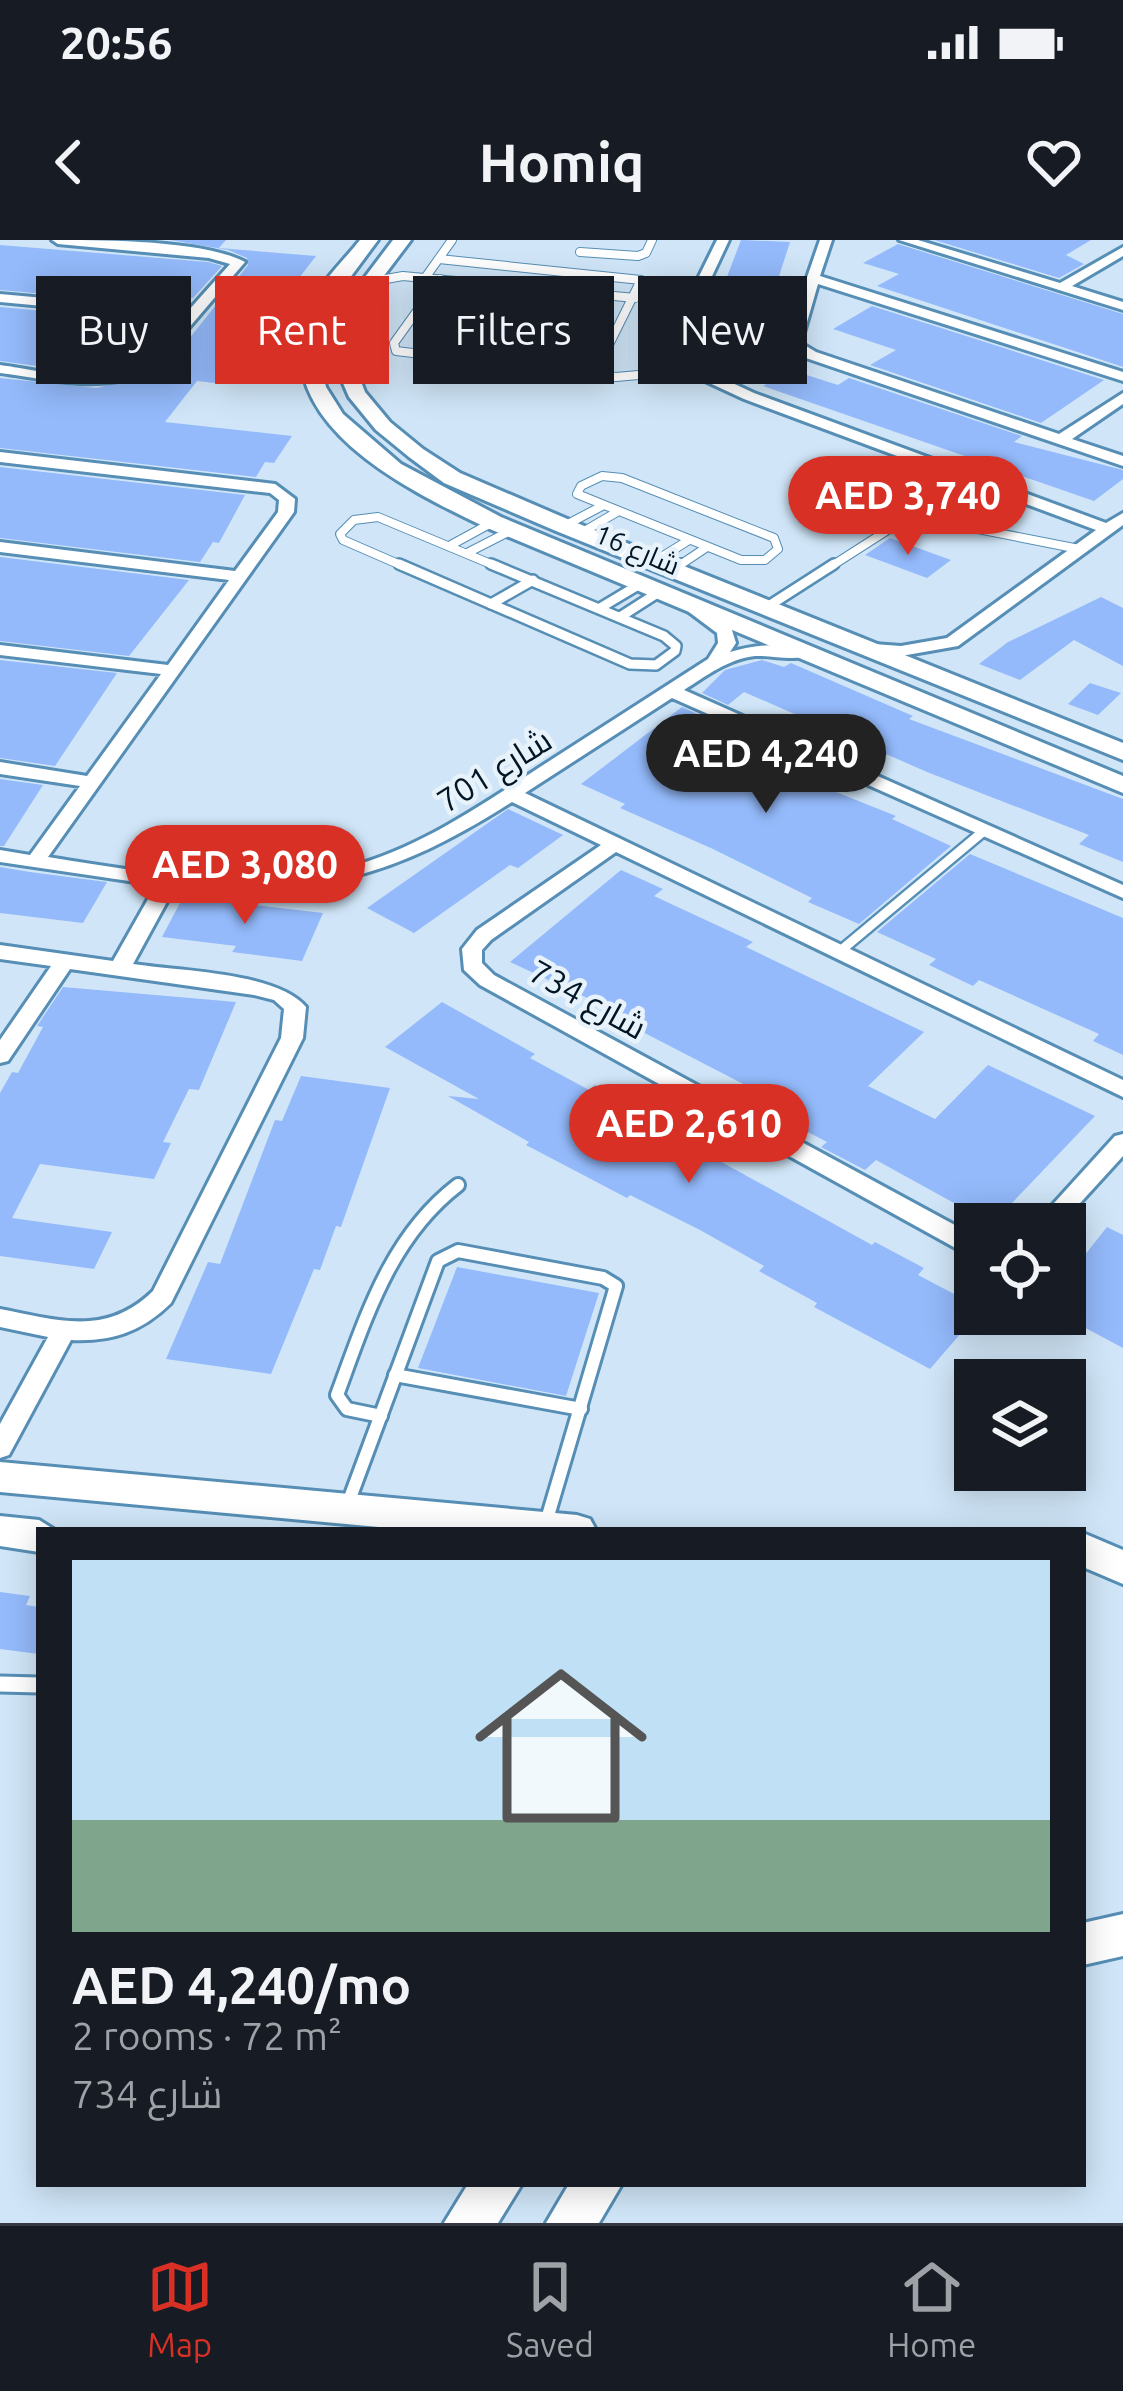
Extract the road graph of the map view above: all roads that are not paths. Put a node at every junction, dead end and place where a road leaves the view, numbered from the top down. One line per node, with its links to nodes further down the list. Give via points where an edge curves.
1 (58, 240): 27 (street, via 238,262)
2 (369, 240): 42 (street, شارع 16, via 316,311 311,378 338,419 385,463)
3 (402, 240): 11 (street, شارع 16)
4 (452, 240): 13 (lane)
5 (652, 240): 12 (lane, via 638,256)
6 (723, 240): 19 (street)
7 (826, 240): 21 (street)
8 (905, 240): 22 (street)
9 (1107, 240): 10 (street)
10 (1123, 248): 22 (street)
11 (387, 250): 15 (lane, via 394,266); 16 (street, شارع 16)
12 (580, 252)
13 (439, 259): 14 (lane); 15 (lane)
14 (469, 262): 18 (lane); 25 (lane, via 638,278)
15 (427, 274): 17 (lane); 20 (lane)
16 (372, 276)
17 (432, 276)
18 (458, 276)
19 (706, 276)
20 (389, 278)
21 (813, 278): 32 (street); 36 (street, via 795,345)
22 (1062, 287): 26 (street)
23 (614, 296): 25 (lane)
24 (0, 298): 27 (street)
25 (635, 298): 29 (lane)
26 (1123, 306)
27 (194, 316): 31 (street, via 133,376)
28 (413, 317): 30 (lane, via 394,343 396,352)
29 (614, 337)
30 (413, 354)
31 (0, 369)
32 (1123, 377)
33 (352, 384): 43 (street, شارع 16, via 383,426 452,478)
34 (724, 384): 41 (street)
35 (1123, 397): 36 (street)
36 (1060, 440): 38 (street)
37 (0, 457): 50 (street, via 274,489 287,499 286,512)
38 (1123, 461)
39 (602, 506): 40 (lane); 43 (lane); 47 (lane, via 576,491 616,476 778,545 776,554 753,562)
40 (617, 512): 43 (lane); 44 (lane)
41 (1116, 524): 48 (street)
42 (503, 526): 45 (lane); 49 (lane); 51 (street, شارع 16)
43 (572, 530): 51 (street, شارع 16)
44 (689, 540): 47 (lane); 51 (lane)
45 (451, 545): 49 (lane); 53 (lane, via 378,518 354,520 340,534)
46 (0, 547): 50 (street)
47 (707, 547): 51 (lane)
48 (1079, 550): 54 (lane, via 905,519); 58 (street)
49 (469, 552): 52 (lane)
50 (236, 576): 63 (street)
51 (656, 578): 54 (street, شارع 16); 55 (lane); 56 (street, شارع 16); 57 (lane)
52 (533, 580): 53 (lane); 55 (lane)
53 (491, 604): 57 (lane, via 630,664 656,665 675,652 664,635)
54 (766, 607): 59 (street, شارع 16)
55 (600, 608): 57 (lane)
56 (695, 608): 61 (street, شارع 16); 62 (street, via 725,631)
57 (620, 617)
58 (952, 642): 59 (street, via 919,650); 64 (street, via 942,664)
59 (866, 647): 64 (street, شارع 16)
60 (0, 650): 63 (street)
61 (803, 653): 62 (street, شارع 701, via 751,651); 66 (street, شارع 16)
62 (714, 663): 65 (street, شارع 701)
63 (169, 670): 70 (street)
64 (964, 687): 67 (street, شارع 16)
65 (674, 692): 72 (street, شارع 701); 73 (street)
66 (1026, 745): 69 (street); 71 (street, شارع 16)
67 (1123, 752)
68 (0, 769): 70 (street)
69 (1123, 772)
70 (90, 782): 76 (street)
71 (1123, 785)
72 (514, 796): 74 (street); 77 (street, شارع 701, via 404,858 353,875 274,886)
73 (985, 830): 78 (street); 80 (lane)
74 (615, 844): 80 (street); 88 (street, شارع 734, via 484,935 471,964 487,980)
75 (0, 856): 76 (street, شارع 701)
76 (35, 861): 77 (street, شارع 701)
77 (168, 881): 82 (street)
78 (1123, 892)
79 (0, 952): 81 (street)
80 (838, 952): 84 (street)
81 (64, 962): 82 (street); 83 (street)
82 (119, 970): 90 (street, via 281,995 295,1007 292,1038 162,1297 122,1330)
83 (0, 1056)
84 (1123, 1089)
85 (1123, 1142): 87 (street)
86 (458, 1185): 93 (lane, via 408,1228 337,1395 347,1409)
87 (1066, 1203)
88 (954, 1238)
89 (0, 1318): 90 (street)
90 (64, 1330): 94 (street)
91 (395, 1376): 92 (lane); 92 (lane, via 438,1261 458,1251 616,1286); 93 (lane)
92 (581, 1409): 99 (lane)
93 (380, 1416): 96 (lane)
94 (0, 1448)
95 (0, 1477): 96 (street)
96 (345, 1510): 97 (street)
97 (442, 1525): 98 (street)
98 (502, 1527)
99 (561, 1527)
100 (0, 1532): 101 (street)
101 (36, 1536)
102 (0, 1684): 103 (lane)
103 (36, 1684)
104 (496, 2187): 106 (street)
105 (596, 2187): 107 (street)
106 (468, 2223)
107 (570, 2223)

